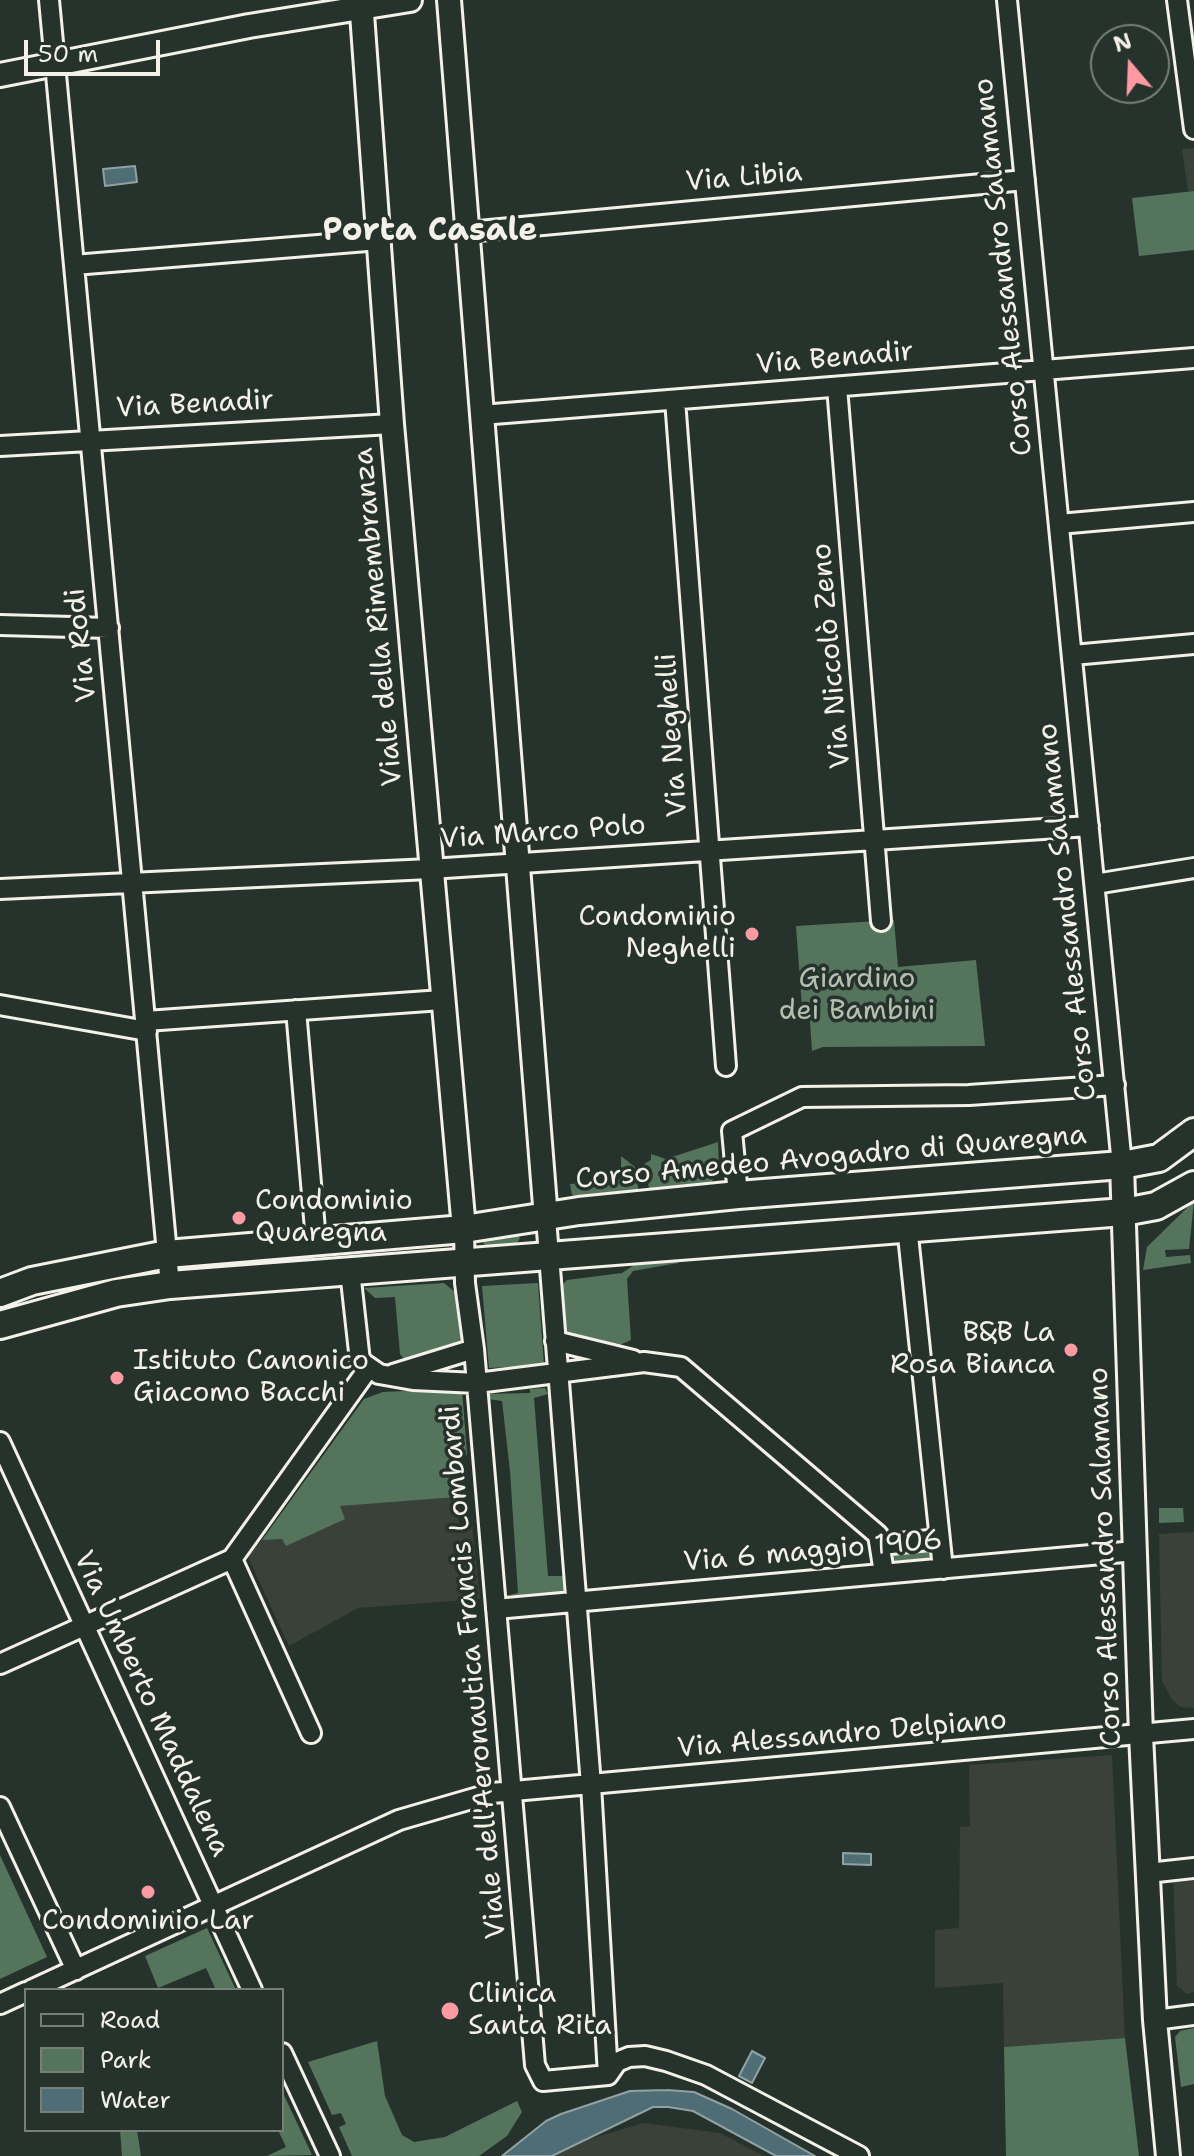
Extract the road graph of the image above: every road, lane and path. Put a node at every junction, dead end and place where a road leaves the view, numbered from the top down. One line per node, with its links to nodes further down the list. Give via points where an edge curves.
1 (49, 0): 7 (street, Via Rodi)
2 (410, 0): 6 (street)
3 (449, 0): 11 (street)
4 (1007, 0): 10 (street, Corso Alessandro Salamano)
5 (1177, 0): 9 (street)
6 (361, 4): 7 (street); 12 (street, Viale della Rimembranza)
7 (54, 66): 8 (street); 13 (street, Via Rodi)
8 (0, 75)
9 (1194, 129)
10 (1025, 180): 11 (street, Via Libia); 15 (street, Corso Alessandro Salamano)
11 (468, 232): 18 (street)
12 (379, 240): 13 (street); 19 (street, Viale della Rimembranza)
13 (74, 265): 20 (street, Via Rodi)
14 (1194, 358): 15 (street, Via Benadir)
15 (1044, 370): 16 (street, Via Benadir); 23 (street, Corso Alessandro Salamano)
16 (837, 387): 17 (street, Via Benadir); 29 (street, Via Niccolò Zeno)
17 (675, 400): 18 (street, Via Benadir); 30 (street, Via Neghelli)
18 (481, 415): 31 (street)
19 (392, 424): 20 (street, Via Benadir); 33 (street, Viale della Rimembranza)
20 (89, 438): 21 (street, Via Benadir); 25 (street, Via Rodi)
21 (0, 446)
22 (1194, 512): 23 (street)
23 (1059, 524): 27 (street, Corso Alessandro Salamano)
24 (0, 625): 25 (street)
25 (109, 628): 34 (street, Via Rodi)
26 (1194, 644): 27 (street)
27 (1073, 655): 28 (street, Corso Alessandro Salamano)
28 (1089, 826): 29 (street, Via Marco Polo); 35 (street, Corso Alessandro Salamano)
29 (875, 840): 30 (street, Via Marco Polo); 37 (street, Via Niccolò Zeno)
30 (710, 850): 31 (street, Via Marco Polo); 42 (street, Via Neghelli)
31 (516, 863): 33 (street, Via Marco Polo); 49 (street)
32 (1194, 868): 35 (street)
33 (430, 869): 34 (street, Via Marco Polo); 38 (street, Viale della Rimembranza)
34 (133, 883): 36 (street, Via Marco Polo); 41 (street, Via Rodi)
35 (1095, 884): 43 (street, Corso Alessandro Salamano)
36 (0, 889)
37 (881, 921)
38 (442, 1000): 40 (street); 51 (street, Viale della Rimembranza)
39 (0, 1005): 41 (street)
40 (296, 1010): 41 (street); 52 (street)
41 (146, 1026): 53 (street, Via Rodi)
42 (726, 1066)
43 (1115, 1085): 45 (street, Corso Alessandro Salamano); 47 (street, via 969,1095 802,1097 732,1131)
44 (1194, 1132): 45 (main road, Corso Amedeo Avogadro di Quaregna, via 1159,1158)
45 (1122, 1165): 47 (main road, Corso Amedeo Avogadro di Quaregna); 48 (street, Corso Alessandro Salamano)
46 (1194, 1185): 48 (main road, via 1156,1206)
47 (738, 1195): 49 (main road, Corso Amedeo Avogadro di Quaregna)
48 (1124, 1212): 50 (main road); 70 (street, Corso Alessandro Salamano)
49 (546, 1218): 51 (main road, Corso Amedeo Avogadro di Quaregna); 54 (street)
50 (907, 1226): 54 (main road); 68 (street)
51 (464, 1229): 52 (main road, Corso Amedeo Avogadro di Quaregna); 55 (street, Viale dell'Aeronautica Francis Lombardi)
52 (316, 1241): 53 (main road)
53 (167, 1254): 57 (street, Via Rodi); 58 (main road, via 32,1281)
54 (548, 1256): 55 (main road); 60 (street)
55 (464, 1263): 56 (main road); 61 (street, Viale dell'Aeronautica Francis Lombardi)
56 (350, 1271): 57 (main road); 63 (street, via 356,1345)
57 (170, 1285): 59 (main road, via 116,1293)
58 (0, 1293)
59 (0, 1325)
60 (555, 1341): 62 (street); 64 (street)
61 (474, 1349): 65 (street); 66 (street, Viale dell'Aeronautica Francis Lombardi)
62 (644, 1362): 64 (street); 69 (street, via 681,1367 878,1535)
63 (368, 1369): 65 (street); 71 (street)
64 (557, 1373): 66 (street); 74 (street)
65 (390, 1375): 66 (street)
66 (477, 1383): 75 (street, Viale dell'Aeronautica Francis Lombardi)
67 (0, 1442): 76 (street, Via Umberto Maddalena)
68 (939, 1539): 69 (street); 72 (street)
69 (881, 1545): 73 (street)
70 (1135, 1551): 72 (street, Via 6 maggio 1906); 80 (street, Corso Alessandro Salamano)
71 (232, 1559): 76 (street); 79 (street)
72 (943, 1569): 73 (street, Via 6 maggio 1906)
73 (884, 1573): 74 (street, Via 6 maggio 1906)
74 (575, 1600): 75 (street, Via 6 maggio 1906); 81 (street)
75 (496, 1609): 82 (street, Viale dell'Aeronautica Francis Lombardi)
76 (84, 1627): 77 (street); 86 (street, Via Umberto Maddalena)
77 (0, 1664)
78 (1194, 1729): 80 (street, Via Alessandro Delpiano)
79 (311, 1733)
80 (1141, 1735): 81 (street, Via Alessandro Delpiano); 85 (street, Corso Alessandro Salamano)
81 (591, 1785): 82 (street, Via Alessandro Delpiano); 95 (street)
82 (512, 1791): 86 (street, Via Alessandro Delpiano, via 459,1800 399,1820); 95 (street, Viale dell'Aeronautica Francis Lombardi, via 535,2065 543,2081)
83 (0, 1807): 87 (street)
84 (1194, 1868): 85 (street)
85 (1148, 1873): 93 (street, Corso Alessandro Salamano)
86 (214, 1905): 87 (street, Via Alessandro Delpiano); 89 (street, Via Umberto Maddalena)
87 (76, 1970): 88 (street, Via Alessandro Delpiano)
88 (35, 1988)
89 (251, 1988)
90 (24, 1993): 91 (street, Via Alessandro Delpiano)
91 (0, 2004)
92 (1194, 2015): 93 (street)
93 (1155, 2020): 98 (street, Corso Alessandro Salamano)
94 (284, 2057): 96 (street)
95 (608, 2075): 97 (street, via 617,2062 645,2056 706,2075)
96 (330, 2156)
97 (859, 2156)
98 (1168, 2156)

